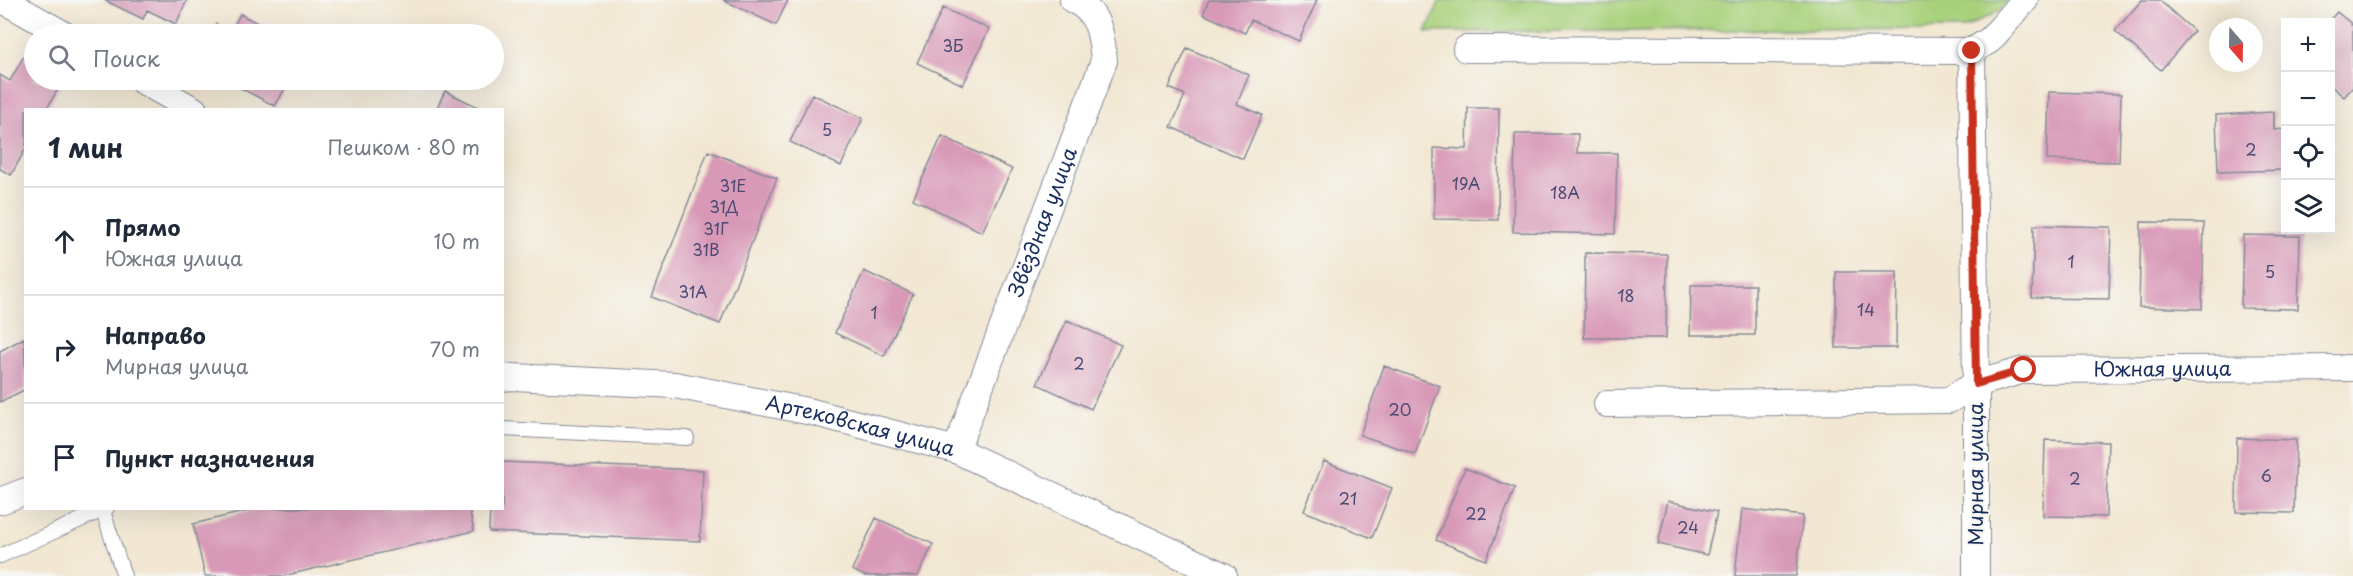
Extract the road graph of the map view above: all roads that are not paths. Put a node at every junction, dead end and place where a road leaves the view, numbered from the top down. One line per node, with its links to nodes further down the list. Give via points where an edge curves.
1 (3, 0): 4 (street)
2 (1073, 0): 15 (street, Звёздная улица, via 1081,3 1101,29 1104,61)
3 (2025, 0): 6 (street, via 1990,40)
4 (45, 24)
5 (1466, 49): 6 (street)
6 (1972, 51): 11 (street, Мирная улица)
7 (159, 90): 8 (street)
8 (190, 108)
9 (2353, 368): 11 (street, Южная улица, via 2024,370)
10 (504, 378): 15 (street, Артековская улица, via 675,385 812,412)
11 (1976, 384): 12 (street, Южная улица, via 1949,400); 23 (street, Мирная улица)
12 (1607, 404)
13 (504, 429): 14 (lane)
14 (687, 438)
15 (956, 450): 22 (street, Артековская улица)
16 (24, 491): 17 (street)
17 (0, 501)
18 (102, 510): 20 (lane)
19 (104, 510): 21 (lane)
20 (0, 556)
21 (124, 576)
22 (1224, 576)
23 (1976, 576)

